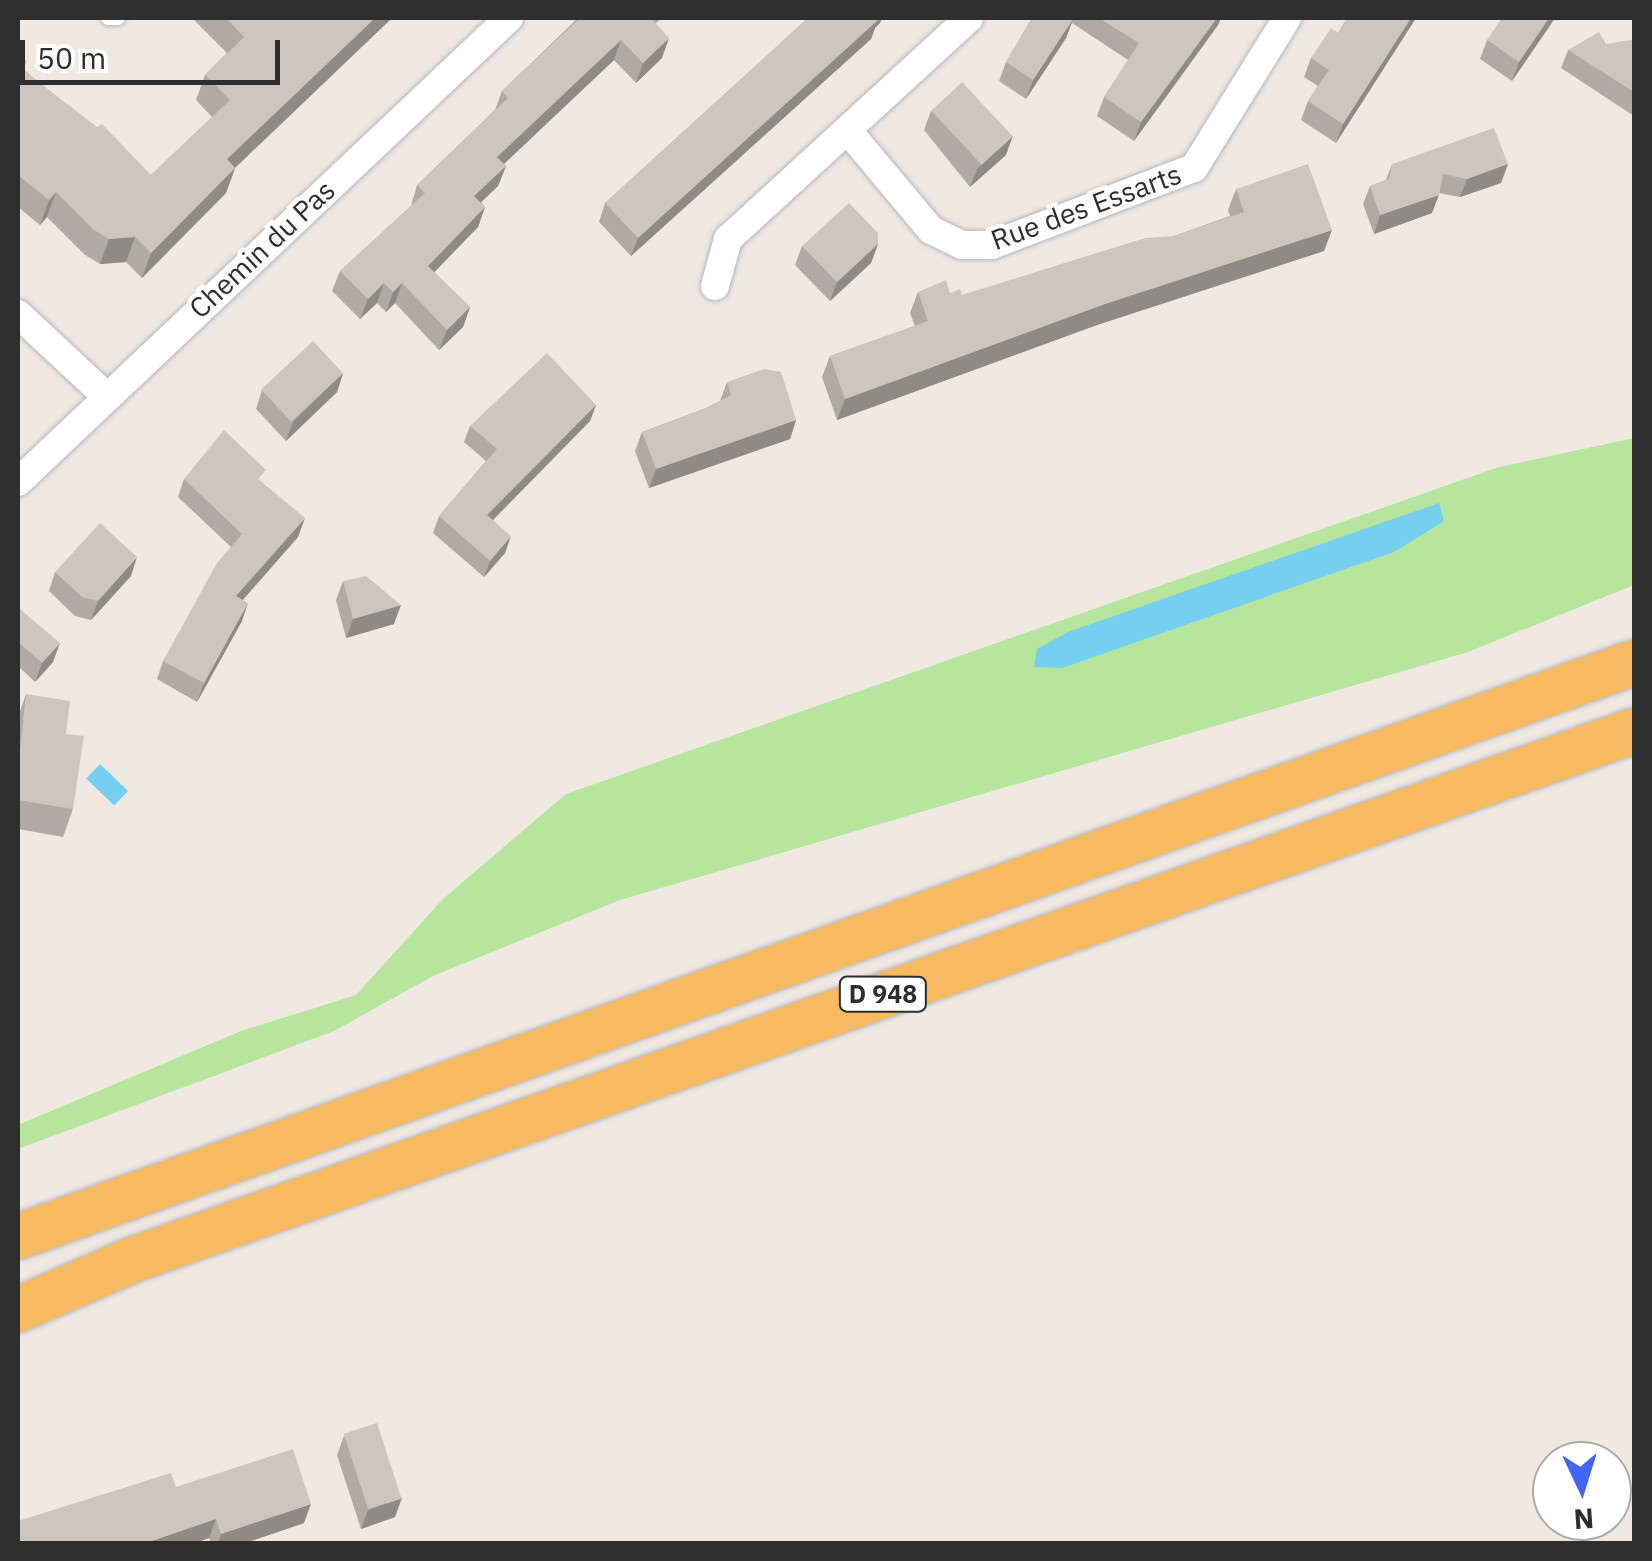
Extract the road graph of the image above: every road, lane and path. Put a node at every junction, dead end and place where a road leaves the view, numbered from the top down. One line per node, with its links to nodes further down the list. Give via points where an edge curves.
1 (108, 18): 2 (lane)
2 (118, 18)
3 (509, 18): 9 (street, Chemin du Pas)
4 (969, 18): 6 (street)
5 (1287, 18): 6 (street, Rue des Essarts, via 1194,168 992,246 962,244 932,230)
6 (849, 132): 7 (street, via 728,239)
7 (715, 286)
8 (18, 314): 9 (street)
9 (106, 396): 10 (street, Chemin du Pas)
10 (18, 482)
11 (1634, 662): 13 (highway, D 948)
12 (1634, 730): 14 (highway, D 948)
13 (18, 1236)
14 (133, 1259): 15 (highway, D 948); 16 (highway)
15 (18, 1289)
16 (18, 1309)

